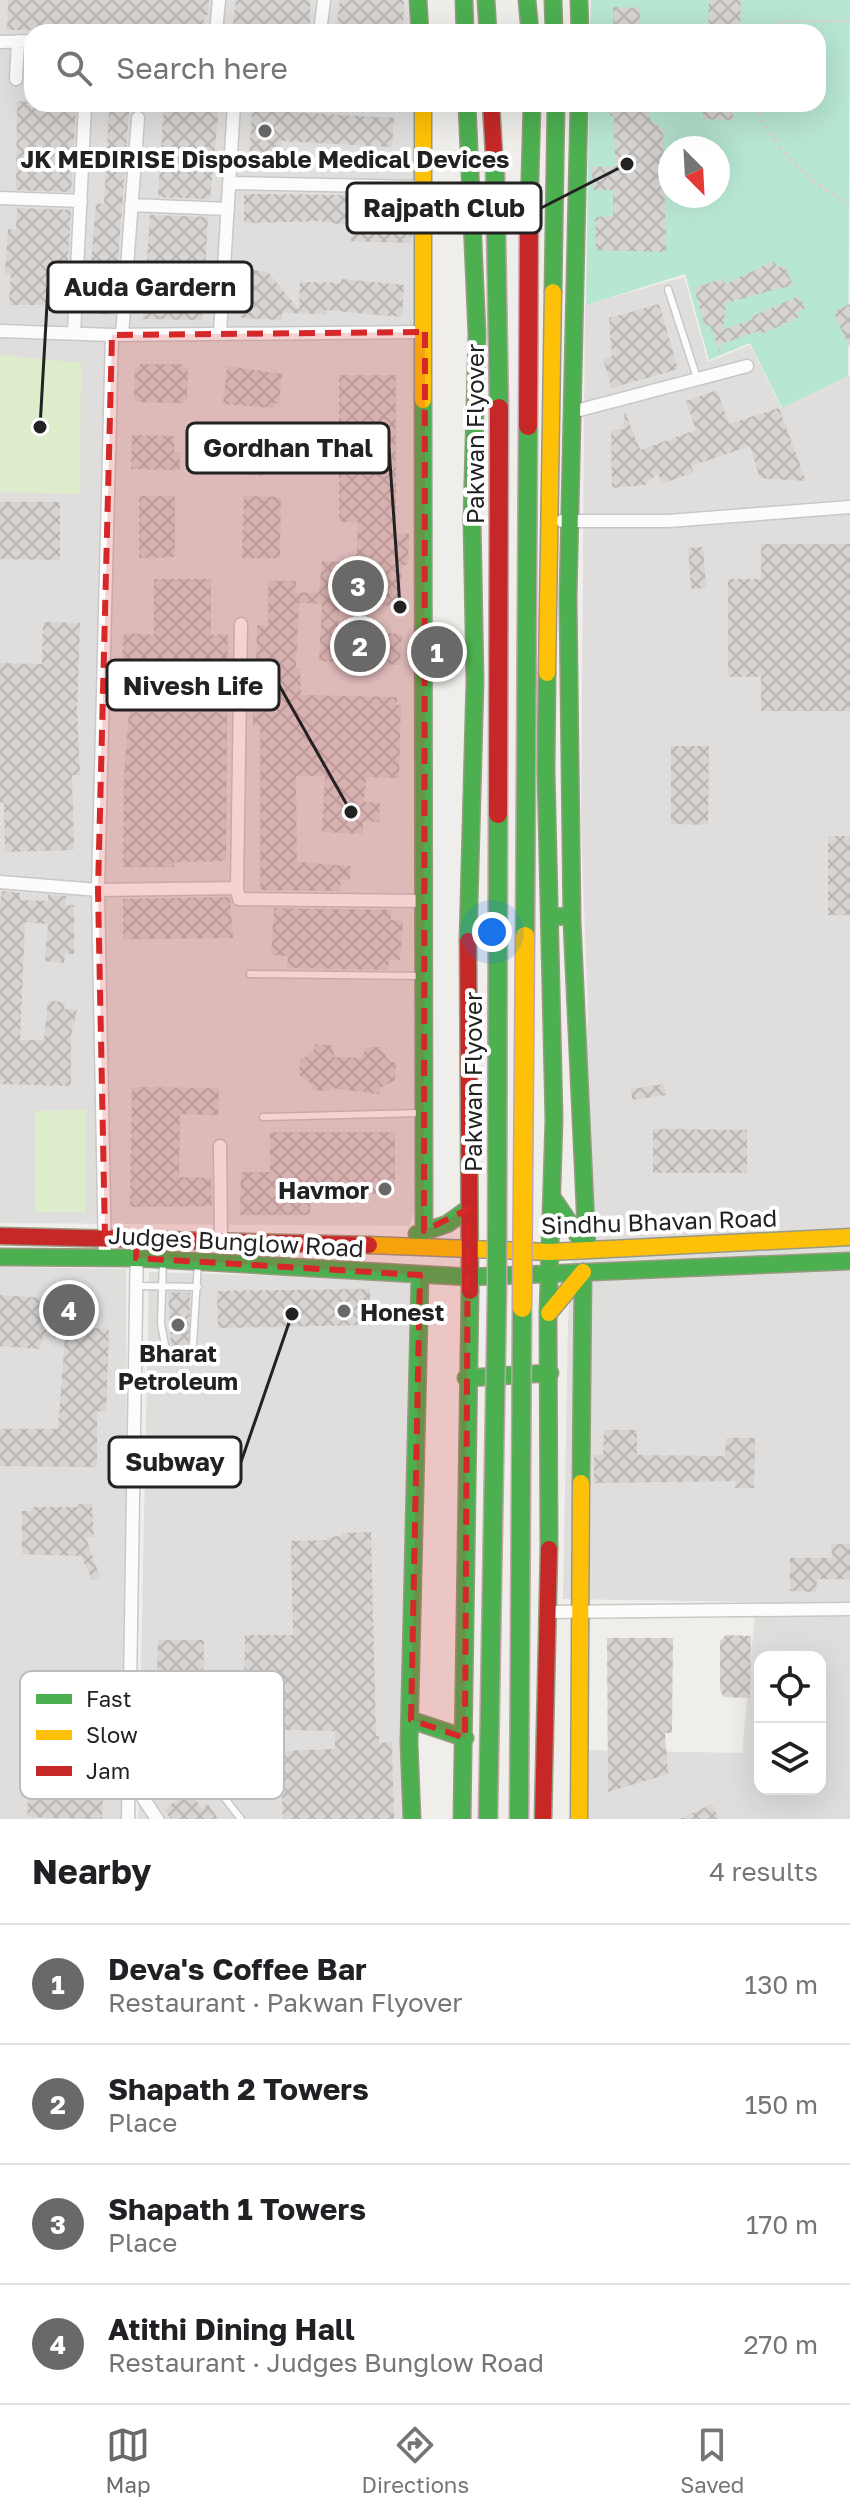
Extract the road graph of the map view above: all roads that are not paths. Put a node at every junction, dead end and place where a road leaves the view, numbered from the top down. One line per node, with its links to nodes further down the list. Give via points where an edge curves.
1 (219, 0): 9 (street)
2 (324, 0): 10 (street)
3 (418, 0): 11 (main road)
4 (464, 0): 12 (main road)
5 (486, 0): 13 (main road)
6 (527, 0): 14 (main road)
7 (553, 0): 15 (main road)
8 (579, 0): 16 (main road)
9 (217, 24)
10 (321, 24)
11 (420, 24)
12 (465, 24)
13 (488, 24)
14 (529, 24)
15 (554, 24)
16 (580, 24)
17 (18, 41): 18 (street); 19 (street); 20 (street)
18 (24, 41)
19 (0, 42)
20 (16, 79)
21 (85, 112): 33 (street)
22 (234, 112): 30 (street)
23 (423, 112): 31 (main road)
24 (467, 112): 61 (main road, via 477,334)
25 (491, 112): 104 (main road, Pakwan Flyover, bridge, via 499,440 497,1290)
26 (532, 112): 105 (main road, bridge)
27 (556, 112): 47 (main road)
28 (579, 112): 44 (main road)
29 (138, 118): 34 (street)
30 (230, 183): 31 (street); 35 (street)
31 (421, 187): 38 (main road)
32 (0, 198): 33 (street)
33 (81, 201): 39 (street)
34 (131, 205): 35 (street); 41 (street)
35 (228, 209): 40 (street)
36 (668, 289): 43 (lane)
37 (0, 331): 39 (street)
38 (425, 332): 40 (street); 52 (main road)
39 (74, 333): 41 (street)
40 (220, 333): 41 (street)
41 (117, 335): 51 (street)
42 (747, 366): 43 (street)
43 (697, 378): 44 (street)
44 (572, 412): 46 (main road)
45 (850, 507): 46 (street, via 668,521)
46 (570, 520): 47 (street); 54 (main road)
47 (549, 521): 53 (main road, via 546,771)
48 (241, 624): 50 (street)
49 (0, 882): 51 (street)
50 (237, 888): 51 (street); 52 (street, via 239,899)
51 (98, 890): 65 (street)
52 (425, 901): 56 (main road)
53 (551, 916): 54 (main road); 60 (main road)
54 (572, 917): 70 (main road)
55 (250, 974): 56 (lane)
56 (425, 976): 57 (main road)
57 (424, 1113): 58 (lane); 62 (main road)
58 (263, 1117)
59 (220, 1146): 67 (street)
60 (552, 1197): 70 (main road); 71 (main road)
61 (468, 1209): 62 (main road, via 447,1224); 69 (main road)
62 (424, 1231): 68 (main road)
63 (0, 1236): 65 (main road, Judges Bunglow Road)
64 (850, 1237): 70 (main road, Sindhu Bhavan Road)
65 (105, 1238): 66 (main road, Judges Bunglow Road); 73 (street)
66 (137, 1238): 67 (main road, Judges Bunglow Road); 74 (street)
67 (221, 1239): 68 (main road, Judges Bunglow Road)
68 (399, 1245): 69 (main road, Judges Bunglow Road)
69 (470, 1249): 71 (main road, Sindhu Bhavan Road); 81 (main road)
70 (587, 1249): 71 (main road, Sindhu Bhavan Road)
71 (550, 1252): 80 (main road)
72 (0, 1257): 73 (main road, Judges Bunglow Road)
73 (105, 1258): 74 (main road, Judges Bunglow Road)
74 (136, 1258): 75 (main road, Judges Bunglow Road); 82 (street)
75 (163, 1260): 77 (main road, Judges Bunglow Road); 83 (lane)
76 (850, 1261): 78 (main road, Sindhu Bhavan Road)
77 (198, 1262): 79 (main road, Judges Bunglow Road); 84 (lane)
78 (583, 1272): 80 (main road, Sindhu Bhavan Road); 85 (main road); 91 (main road)
79 (420, 1275): 81 (main road, Judges Bunglow Road); 94 (main road)
80 (550, 1275): 81 (main road, Sindhu Bhavan Road); 85 (main road)
81 (470, 1277): 89 (main road)
82 (136, 1286): 83 (lane); 93 (street)
83 (162, 1286): 84 (lane); 87 (lane)
84 (198, 1287): 86 (lane)
85 (548, 1313): 88 (main road)
86 (193, 1344)
87 (165, 1345)
88 (550, 1373): 89 (main road); 92 (main road)
89 (466, 1378): 95 (main road)
90 (850, 1609): 91 (street)
91 (582, 1611): 92 (street); 107 (main road)
92 (549, 1612): 106 (main road)
93 (130, 1671)
94 (411, 1720): 95 (main road); 102 (main road)
95 (465, 1738): 103 (main road)
96 (128, 1799): 99 (street)
97 (144, 1799): 100 (street)
98 (225, 1799): 101 (lane)
99 (128, 1819)
100 (157, 1819)
101 (241, 1819)
102 (412, 1819)
103 (462, 1819)
104 (488, 1819)
105 (519, 1819)
106 (543, 1819)
107 (579, 1819)

